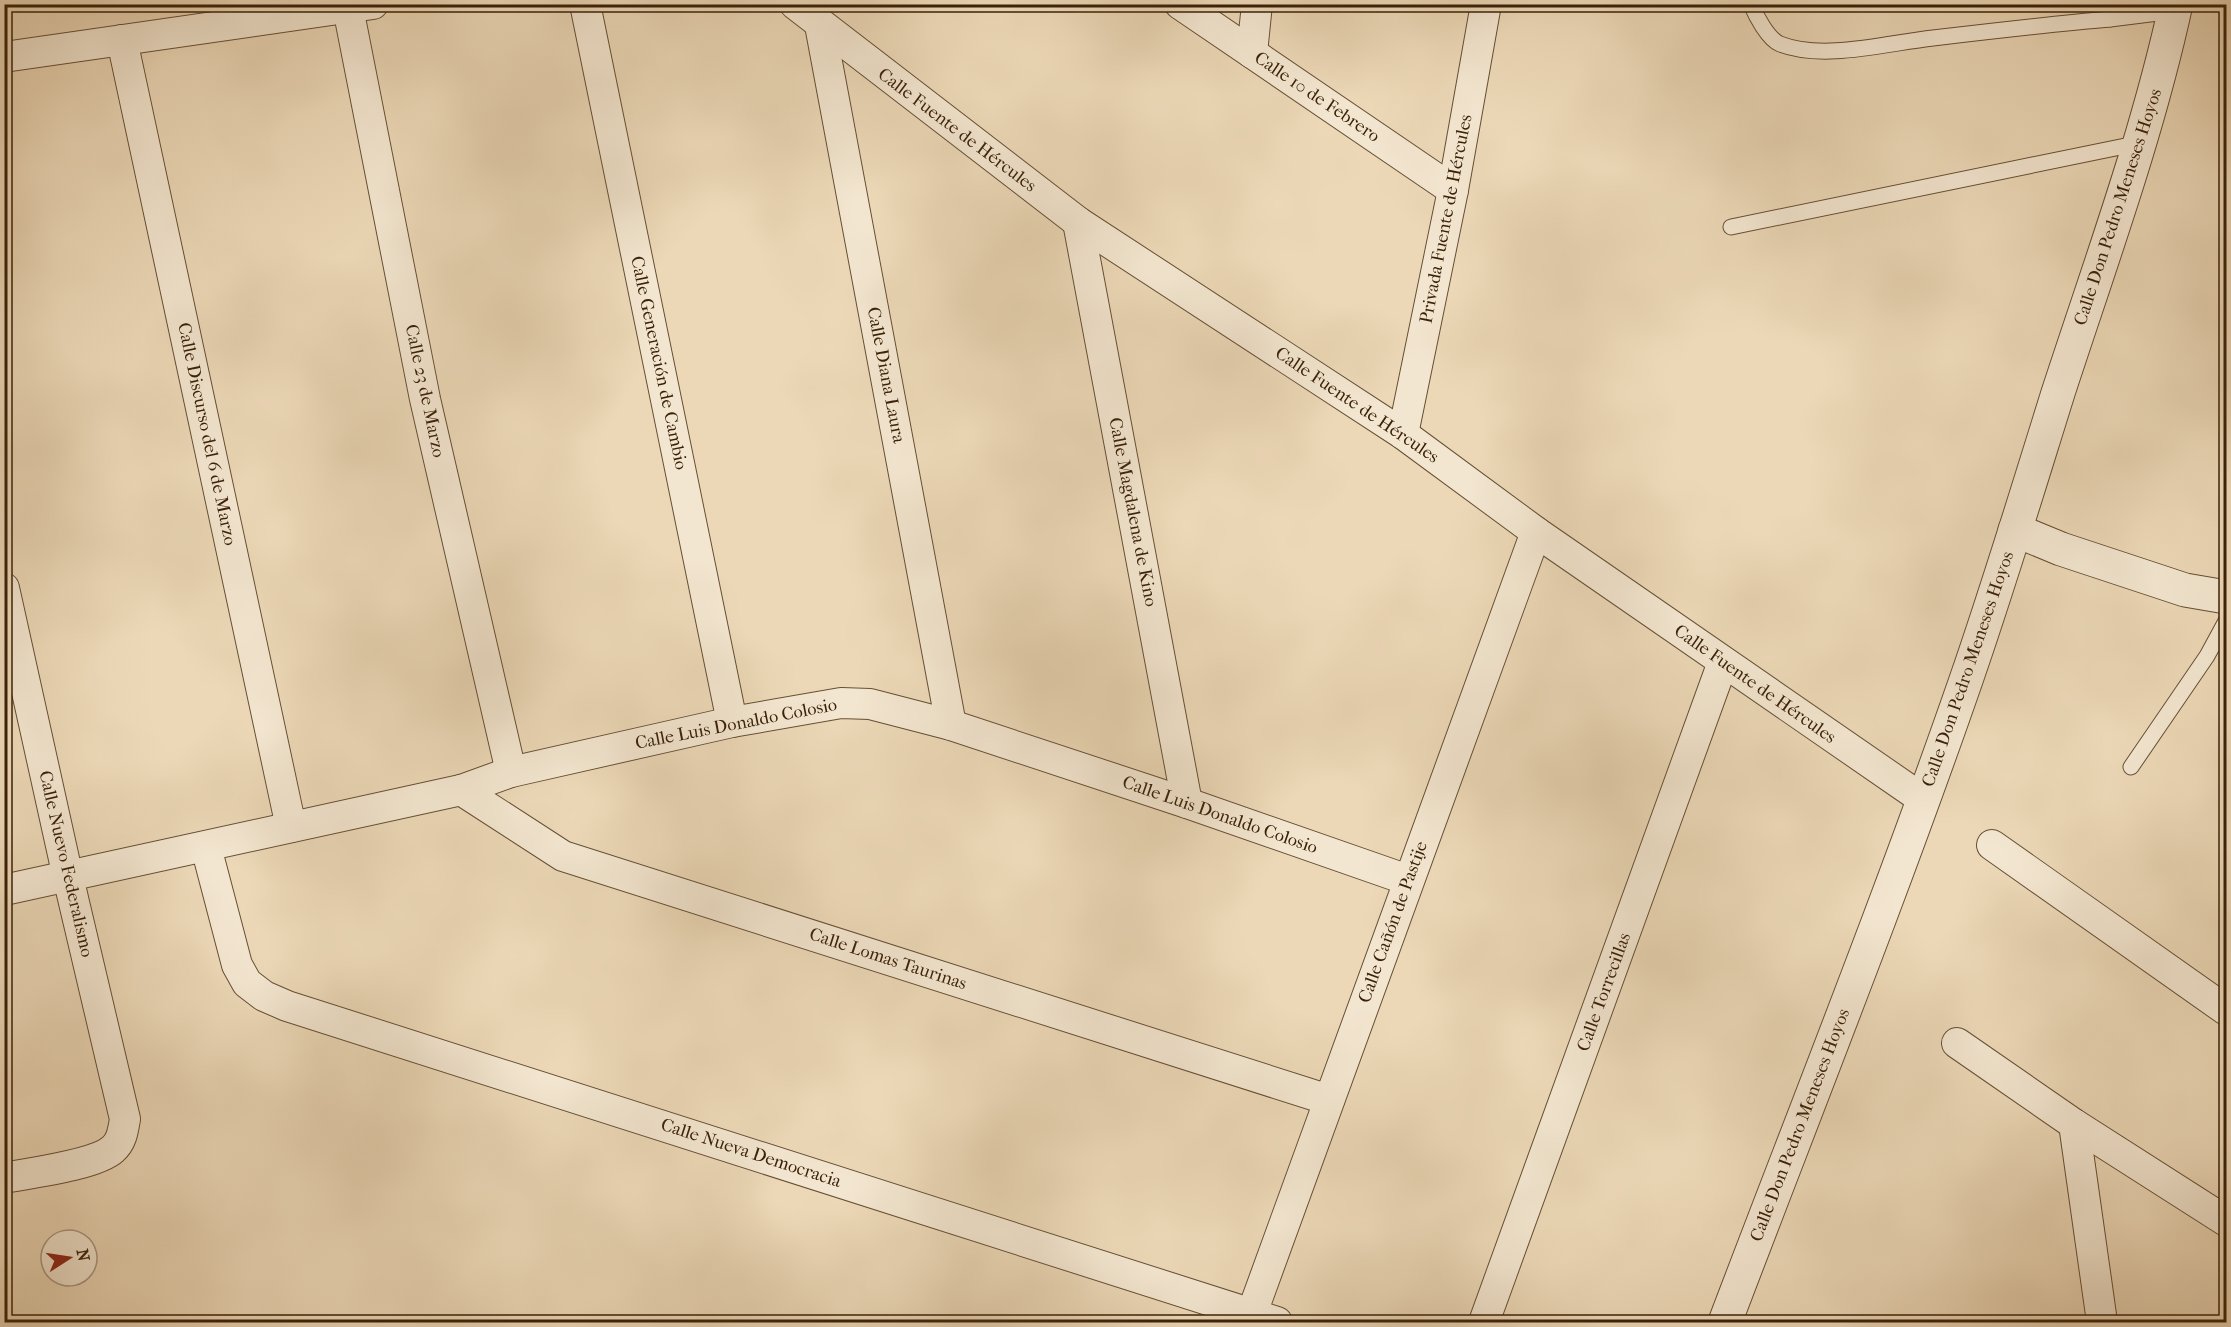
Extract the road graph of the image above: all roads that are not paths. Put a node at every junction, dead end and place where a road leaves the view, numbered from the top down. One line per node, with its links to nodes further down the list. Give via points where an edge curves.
1 (585, 4): 25 (street, Calle Generación de Cambio)
2 (795, 4): 10 (street, Calle Fuente de Hércules)
3 (1180, 4): 12 (street, Calle 10 de Febrero)
4 (1257, 4): 12 (street)
5 (1486, 4): 15 (street, Privada Fuente de Hércules)
6 (1750, 4): 9 (lane, via 1777,43 1804,52 1835,52)
7 (361, 6): 11 (street); 28 (street, Calle 23 de Marzo, via 425,399)
8 (2175, 8): 9 (lane); 14 (street, Calle Don Pedro Meneses Hoyos)
9 (2110, 12)
10 (820, 25): 16 (street, Calle Fuente de Hércules); 26 (street, Calle Diana Laura)
11 (122, 40): 13 (street); 32 (street, Calle Discurso del 6 de Marzo)
12 (1252, 53): 15 (street, Calle 10 de Febrero)
13 (4, 57)
14 (2140, 143): 17 (lane); 19 (street, Calle Don Pedro Meneses Hoyos)
15 (1453, 190): 18 (street, Privada Fuente de Hércules)
16 (1078, 222): 18 (street, Calle Fuente de Hércules); 31 (street, Calle Magdalena de Kino)
17 (1731, 227)
18 (1403, 434): 20 (street, Calle Fuente de Hércules)
19 (2015, 530): 21 (street, via 2186,590); 30 (street, Calle Don Pedro Meneses Hoyos)
20 (1536, 532): 24 (street, Calle Fuente de Hércules); 36 (street, Calle Cañón de Pastije)
21 (2226, 597)
22 (6, 599): 35 (street, Calle Nuevo Federalismo)
23 (2226, 621): 27 (lane, via 2207,656)
24 (1723, 662): 30 (street, Calle Fuente de Hércules); 45 (street, Calle Torrecillas)
25 (732, 722): 26 (street, Calle Luis Donaldo Colosio, via 841,703 870,704); 28 (street, Calle Luis Donaldo Colosio)
26 (951, 726): 31 (street, Calle Luis Donaldo Colosio)
27 (2131, 767)
28 (511, 772): 29 (street, Calle Luis Donaldo Colosio)
29 (461, 789): 32 (street, Calle Luis Donaldo Colosio); 40 (street, Calle Lomas Taurinas, via 563,856)
30 (1924, 800): 46 (street, Calle Don Pedro Meneses Hoyos)
31 (1187, 802): 36 (street, Calle Luis Donaldo Colosio)
32 (291, 827): 34 (street, Calle Luis Donaldo Colosio)
33 (1992, 845): 38 (street)
34 (206, 847): 35 (street, Calle Luis Donaldo Colosio); 44 (street, Calle Nueva Democracia, via 237,965 247,983 264,996)
35 (68, 877): 37 (street, Calle Luis Donaldo Colosio); 42 (street, Calle Nuevo Federalismo, via 123,1104 121,1139 106,1155)
36 (1408, 880): 40 (street, Calle Cañón de Pastije)
37 (4, 890)
38 (2224, 1004)
39 (1957, 1043): 41 (street)
40 (1329, 1100): 44 (street, Calle Cañón de Pastije)
41 (2074, 1124): 43 (street); 47 (street)
42 (4, 1178)
43 (2226, 1221)
44 (1265, 1318)
45 (1484, 1323)
46 (1725, 1323)
47 (2102, 1323)

